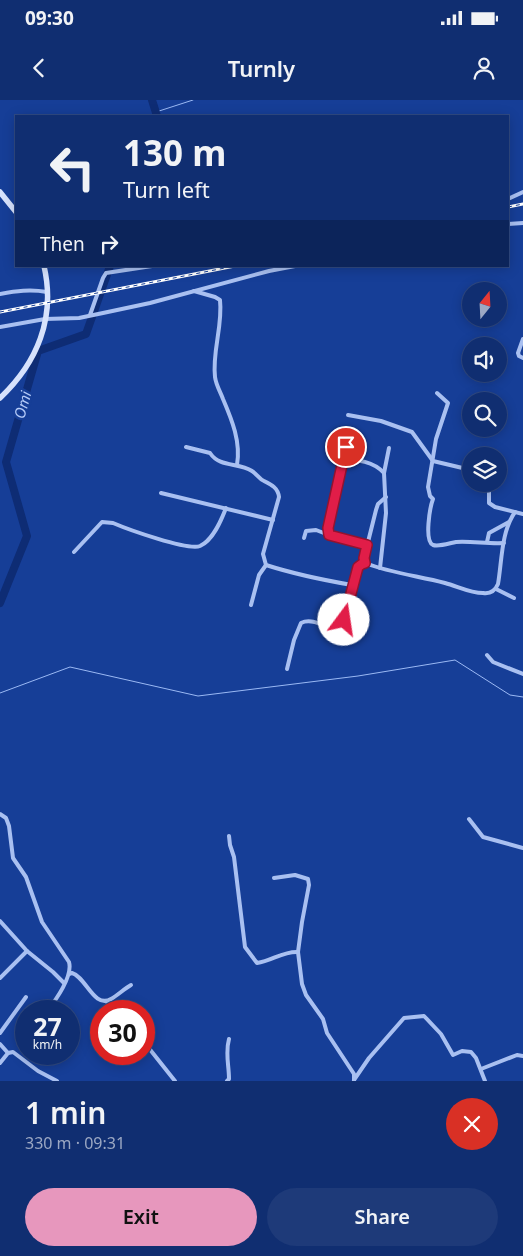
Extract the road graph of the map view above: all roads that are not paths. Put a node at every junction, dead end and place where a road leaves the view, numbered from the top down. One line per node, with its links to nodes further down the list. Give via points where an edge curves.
1 (0, 192): 4 (main road)
2 (523, 192): 3 (street)
3 (509, 199)
4 (15, 211)
5 (523, 222): 6 (street)
6 (509, 224)
7 (44, 267): 11 (main road)
8 (145, 267): 13 (street, via 106,273)
9 (290, 267): 10 (street)
10 (194, 291): 13 (street); 26 (street, via 220,300 215,375 238,442)
11 (47, 292): 12 (street, via 20,290); 14 (main road)
12 (0, 294)
13 (90, 315): 14 (street)
14 (45, 319): 15 (street); 19 (main road, via 29,364)
15 (0, 327)
16 (523, 339): 17 (street, via 518,353)
17 (523, 358)
18 (437, 393): 25 (street, via 448,403 436,439)
19 (0, 398)
20 (348, 416): 25 (street, via 381,421 412,432)
21 (186, 447): 26 (street, via 210,453 219,462)
22 (346, 447): 24 (street)
23 (390, 448): 28 (street)
24 (342, 459): 28 (street, via 366,462); 37 (street)
25 (433, 461): 27 (street); 39 (street, via 428,487 433,499 430,542 439,545)
26 (237, 465): 35 (street, via 252,471 279,492)
27 (462, 468)
28 (384, 473): 31 (street)
29 (489, 492): 33 (street, via 489,503)
30 (161, 493): 32 (street)
31 (386, 497): 41 (street, via 378,504); 45 (street)
32 (226, 508): 35 (street); 42 (street, via 213,533 200,546 170,542 102,522)
33 (515, 512): 34 (street); 36 (street)
34 (523, 514)
35 (273, 520): 44 (street, via 263,554)
36 (509, 522): 39 (street, via 489,533); 40 (street)
37 (329, 535): 38 (street, via 316,530 306,531); 41 (street)
38 (304, 538)
39 (487, 542): 40 (street)
40 (504, 543): 47 (street)
41 (367, 545): 43 (street)
42 (74, 552)
43 (365, 563): 45 (street); 46 (street, via 358,567)
44 (266, 565): 46 (street); 49 (street, via 259,575)
45 (380, 568): 47 (street, via 482,594)
46 (352, 585): 51 (street, via 346,614 339,627 307,621 301,623)
47 (496, 588): 48 (street)
48 (514, 598)
49 (251, 605)
50 (487, 655): 52 (street, via 493,662)
51 (286, 669)
52 (523, 674)
53 (0, 814): 61 (street, via 9,826 13,858 26,878 42,922 71,966)
54 (469, 819): 56 (street, via 483,837)
55 (229, 836): 60 (street, via 245,947 257,963 289,951)
56 (523, 848)
57 (274, 878): 60 (street, via 295,875 308,879)
58 (0, 921): 59 (street)
59 (27, 951): 62 (street); 63 (street)
60 (298, 952): 79 (street, via 306,994 320,1013 327,1033 354,1074)
61 (69, 974): 63 (street); 67 (street, via 78,975)
62 (0, 978)
63 (64, 983): 66 (street)
64 (131, 985): 68 (street)
65 (26, 997): 69 (street)
66 (57, 1000)
67 (100, 1000)
68 (111, 1000)
69 (0, 1033)
70 (229, 1038): 82 (street)
71 (0, 1044): 72 (street)
72 (8, 1053): 73 (street); 76 (street)
73 (15, 1054)
74 (155, 1056): 81 (street)
75 (523, 1056): 78 (street)
76 (0, 1063)
77 (30, 1065): 80 (street)
78 (480, 1069): 79 (street, via 471,1052 453,1055 441,1034 424,1016 404,1018); 83 (street)
79 (354, 1080)
80 (57, 1081)
81 (175, 1081)
82 (227, 1081)
83 (485, 1081)

